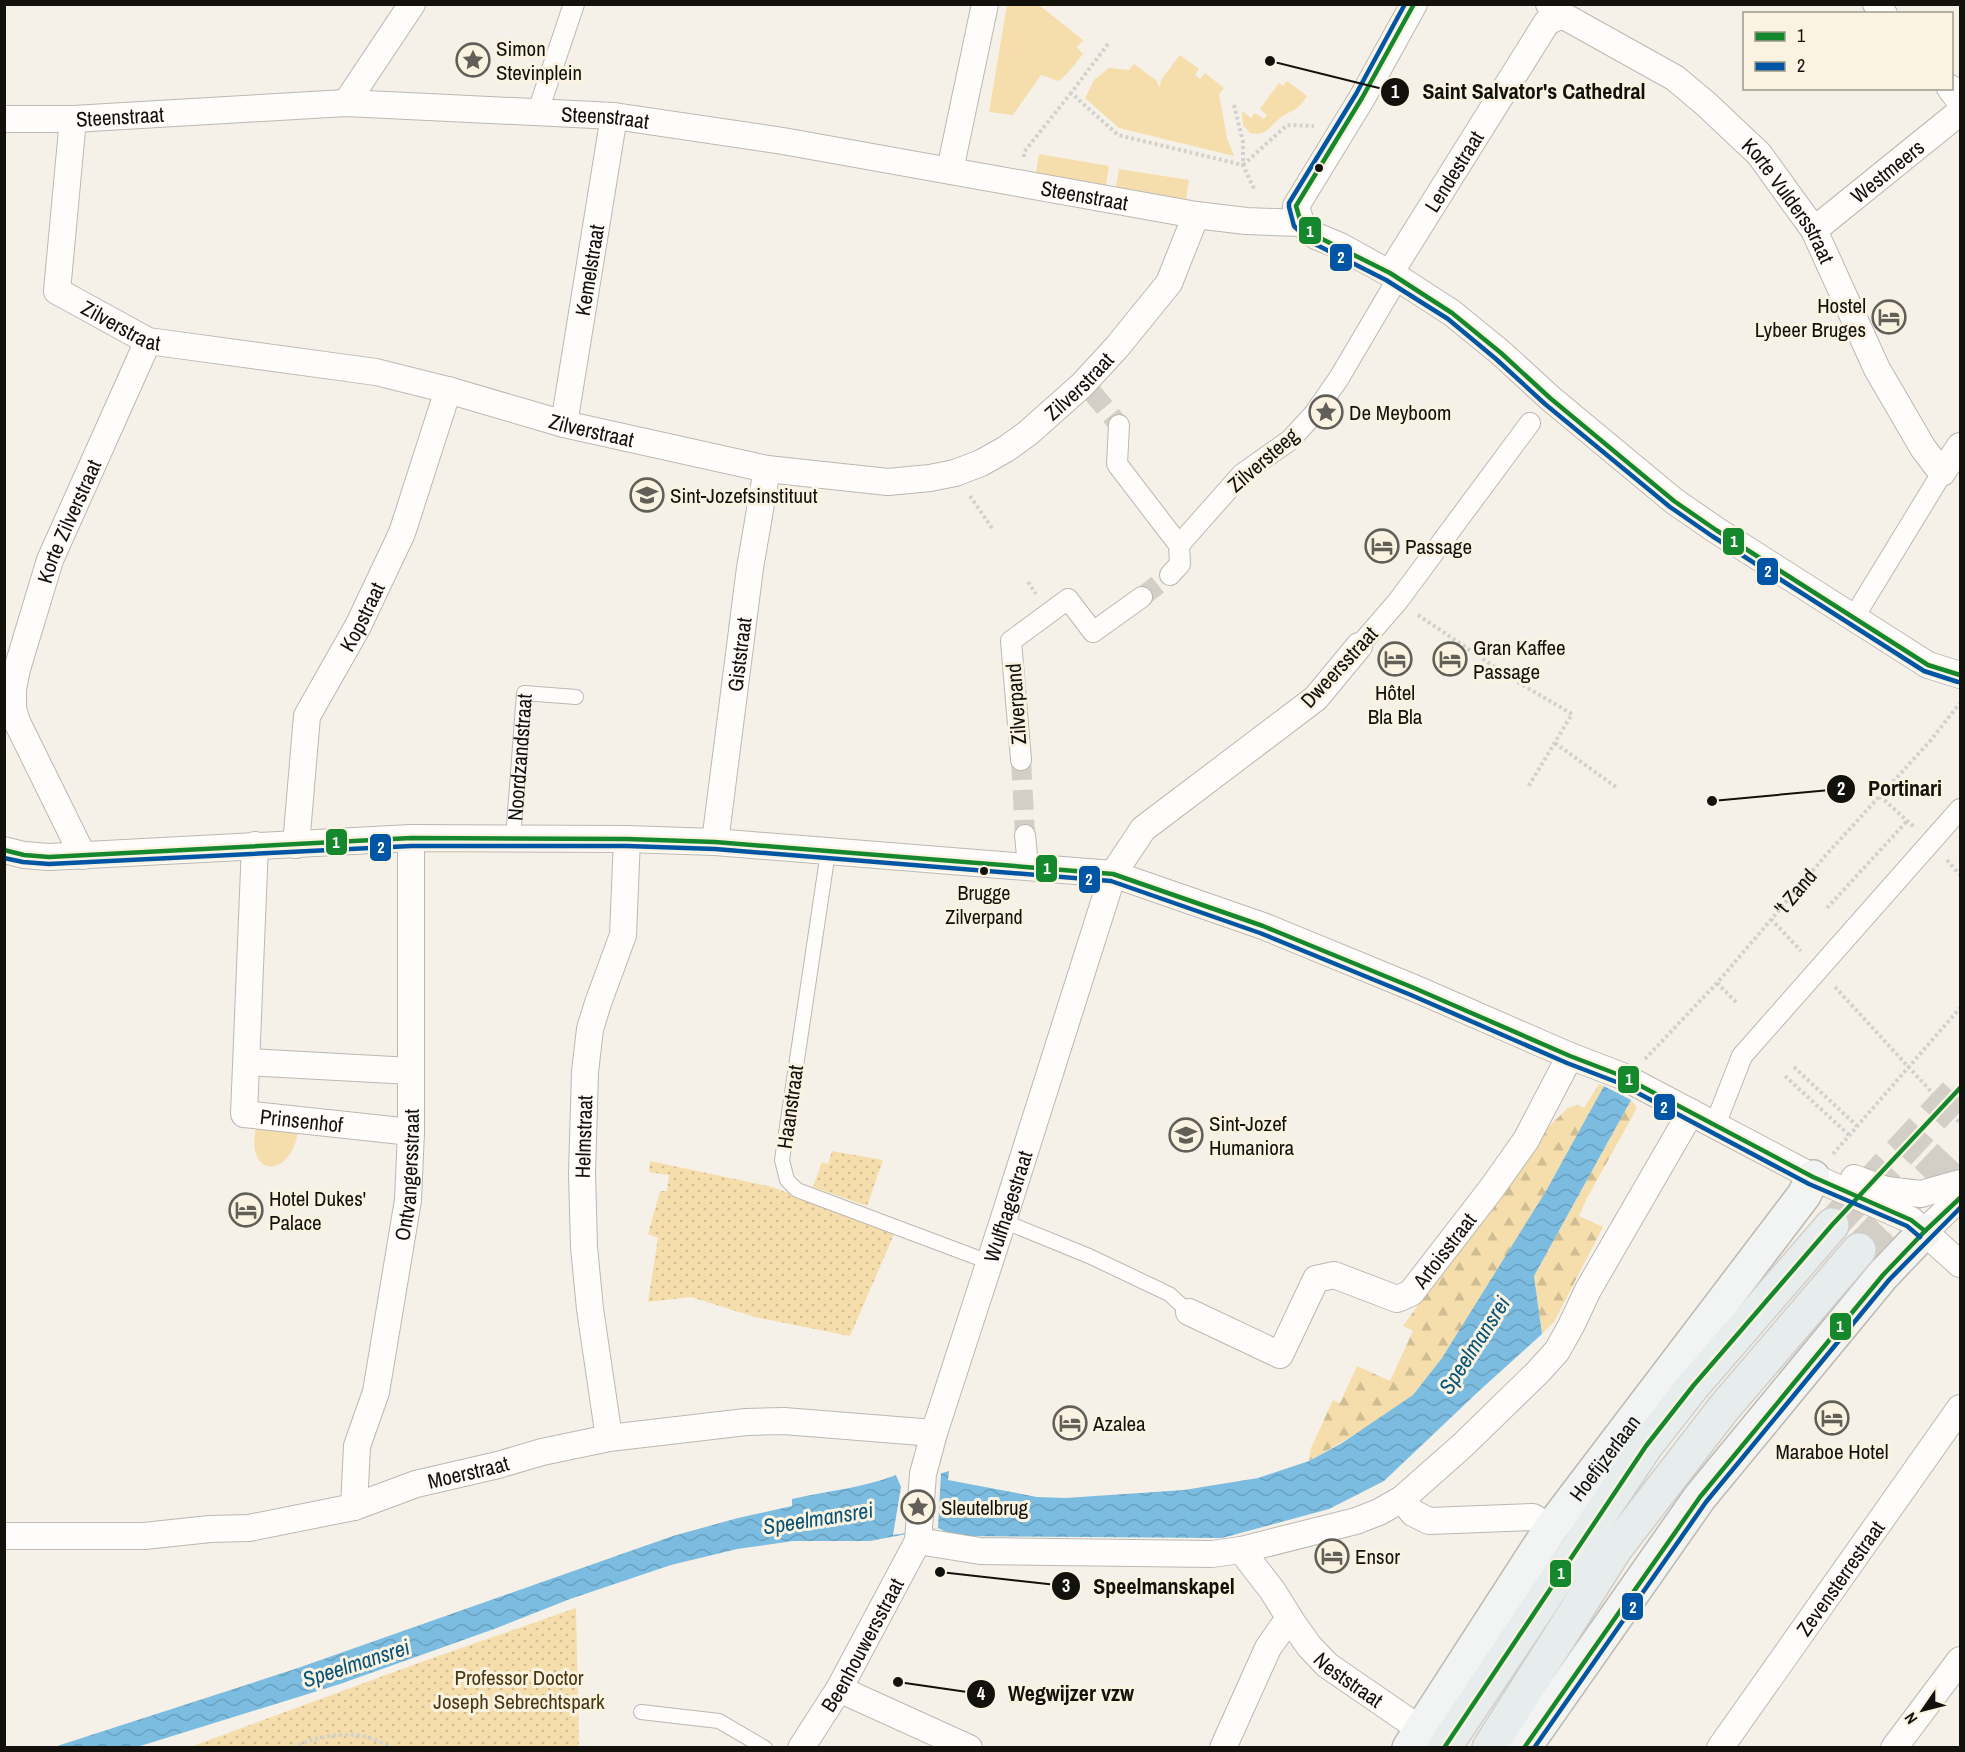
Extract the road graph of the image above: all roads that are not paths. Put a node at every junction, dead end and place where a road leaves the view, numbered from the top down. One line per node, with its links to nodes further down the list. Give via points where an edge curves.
1 (574, 4): 8 (street)
2 (985, 4): 13 (street)
3 (1414, 4): 15 (street, via 1296,206)
4 (1564, 8): 16 (street, Korte Vuldersstraat, via 1675,78 1706,104 1759,154); 17 (street, Lendestraat, via 1547,22)
5 (411, 13): 7 (street)
6 (1951, 90): 10 (street)
7 (346, 103): 8 (street, Steenstraat); 12 (street, Steenstraat)
8 (538, 111): 9 (street, Steenstraat)
9 (614, 116): 13 (street, Steenstraat); 21 (street, Kemelstraat)
10 (1958, 117): 16 (street, Westmeers)
11 (4, 119): 12 (street, Steenstraat)
12 (73, 119): 18 (street, Zilverstraat, via 57,291)
13 (950, 170): 14 (street, Steenstraat)
14 (1196, 215): 15 (street, Steenstraat, via 1246,222); 24 (street, Zilverstraat, via 1169,283 1087,388 1006,449 955,473 888,482)
15 (1301, 223): 17 (street, via 1316,236)
16 (1814, 230): 25 (street, Korte Vuldersstraat, via 1877,369)
17 (1394, 276): 26 (street, Zilversteeg, via 1345,368 1314,414 1290,440 1242,474); 29 (street, via 1452,313 1674,501)
18 (147, 342): 19 (street, Zilverstraat, via 376,372); 33 (street, Korte Zilverstraat, via 50,560 16,669)
19 (448, 390): 21 (street, Zilverstraat); 42 (street, Kopstraat, via 402,533 358,626 307,716)
20 (1530, 423): 30 (street, Dweersstraat, via 1398,601)
21 (564, 424): 24 (street, Zilverstraat)
22 (1119, 425): 26 (street, via 1118,464)
23 (1960, 446): 25 (street)
24 (767, 468): 40 (street, Giststraat, via 750,568)
25 (1942, 473): 29 (street)
26 (1179, 545): 27 (street, via 1180,564)
27 (1170, 576)
28 (1142, 597): 34 (street, Zilverpand, via 1093,632 1068,599 1011,641)
29 (1854, 617): 31 (street, via 1928,665)
30 (1359, 646): 47 (street, Dweersstraat, via 1316,698 1143,829)
31 (1960, 675)
32 (576, 697): 38 (lane, Noordzandstraat, via 524,693)
33 (9, 706): 45 (street)
34 (1021, 760)
35 (1960, 809): 52 (street, via 1742,1056)
36 (1025, 835): 46 (street)
37 (411, 838): 38 (street, Noordzandstraat); 42 (street, Noordzandstraat); 50 (street, Ontvangersstraat)
38 (513, 839): 39 (street, Noordzandstraat)
39 (627, 839): 40 (street, Noordzandstraat); 66 (street, Helmstraat, via 622,935 597,1003 585,1072 584,1246)
40 (715, 842): 44 (street, Noordzandstraat)
41 (255, 845): 42 (street, Noordzandstraat); 45 (street, Noordzandstraat); 49 (street, Prinsenhof)
42 (296, 845)
43 (4, 850): 45 (street, Noordzandstraat, via 49,857)
44 (828, 852): 46 (street, Noordzandstraat); 61 (lane, Haanstraat, via 782,1160 787,1180 797,1190)
45 (82, 856)
46 (1028, 866): 47 (street, Noordzandstraat)
47 (1113, 874): 48 (street, Noordzandstraat, via 1263,926); 57 (street, Wulfhagestraat)
48 (1570, 1056): 51 (street, via 1628,1079); 63 (street, Artoisstraat, via 1526,1140 1411,1293 1397,1299 1334,1275 1316,1279 1280,1355)
49 (247, 1062): 50 (street); 53 (street, Prinsenhof, via 244,1114)
50 (411, 1071): 53 (street, Ontvangersstraat)
51 (1691, 1112): 52 (street); 67 (street, via 1557,1351 1463,1445)
52 (1715, 1125): 54 (street)
53 (411, 1132): 68 (street, Ontvangersstraat, via 406,1217 376,1392 357,1446)
54 (1813, 1177): 55 (street, via 1837,1173 1886,1190 1921,1194); 59 (street, via 1911,1220); 69 (main road, Hoefijzerlaan, via 1804,1195)
55 (1960, 1183)
56 (1960, 1198): 59 (street)
57 (1003, 1221): 61 (street, Wulfhagestraat); 63 (lane, via 1169,1294)
58 (1832, 1225): 77 (main road, Hoefijzerlaan, via 1692,1386)
59 (1925, 1231): 62 (street); 83 (main road, via 1883,1275 1700,1497)
60 (1859, 1250): 82 (main road, via 1723,1409 1617,1548)
61 (989, 1262): 65 (street, Wulfhagestraat)
62 (1960, 1264)
63 (1189, 1312)
64 (1960, 1408): 84 (street, Zevensterrestraat)
65 (933, 1434): 66 (street, Moerstraat, via 784,1421); 71 (street, Wulfhagestraat, via 923,1474)
66 (609, 1438): 68 (street, Moerstraat, via 416,1484)
67 (1402, 1499): 69 (street, via 1413,1513 1429,1521 1533,1517); 72 (street, via 1356,1521)
68 (354, 1507): 70 (street, Moerstraat, via 249,1528 144,1536)
69 (1551, 1528): 77 (main road, Hoefijzerlaan)
70 (4, 1536)
71 (918, 1536): 72 (street, via 980,1551 1212,1554); 75 (street, Beenhouwersstraat)
72 (1241, 1550): 73 (street, Neststraat)
73 (1289, 1618): 77 (street, Neststraat, via 1327,1665); 81 (street, via 1268,1648)
74 (1960, 1660): 85 (street)
75 (839, 1689): 79 (street, Beenhouwersstraat); 80 (street)
76 (641, 1713): 78 (lane, via 719,1721)
77 (1424, 1741)
78 (765, 1748)
79 (801, 1748)
80 (969, 1748)
81 (1223, 1748)
82 (1489, 1748)
83 (1524, 1748)
84 (1720, 1748)
85 (1894, 1748)

